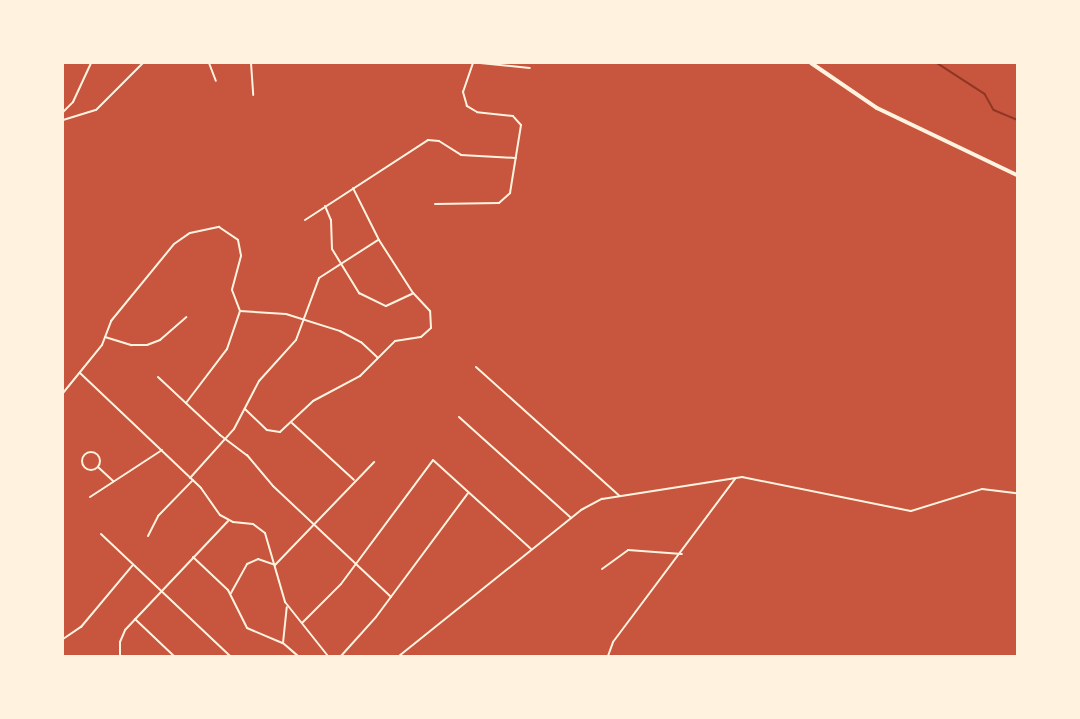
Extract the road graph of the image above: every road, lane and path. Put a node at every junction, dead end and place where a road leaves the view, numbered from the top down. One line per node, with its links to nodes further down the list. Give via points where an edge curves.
1 (91, 63): 11 (street, via 73,102)
2 (143, 63): 12 (street, via 96,110)
3 (209, 63): 9 (street)
4 (251, 63): 10 (street)
5 (473, 63): 13 (street, via 463,92 464,102 476,112 518,119 522,131)
6 (480, 63): 8 (street)
7 (811, 63): 14 (highway, via 877,108)
8 (530, 68)
9 (216, 81)
10 (252, 95)
11 (63, 112)
12 (63, 120)
13 (517, 158): 15 (street, via 461,155 439,141 430,140); 16 (street, via 510,193 502,202)
14 (1017, 175)
15 (353, 188): 17 (street); 19 (street)
16 (435, 204)
17 (325, 206): 18 (street); 20 (street, via 331,220 330,243)
18 (305, 220)
19 (379, 240): 20 (street); 21 (street)
20 (341, 265): 21 (street, via 357,290 374,302 394,305); 24 (street, via 316,282)
21 (413, 294): 26 (street, via 431,313 430,330 420,338 396,340)
22 (240, 311): 24 (street, via 274,312); 25 (street, via 232,290 241,261 239,244 224,229 209,227 175,242 110,323); 31 (street, via 228,348)
23 (186, 317): 25 (street, via 160,340 147,345)
24 (307, 320): 26 (street, via 348,334); 32 (street, via 293,346 258,382)
25 (105, 337): 28 (street)
26 (378, 358): 34 (street, via 360,376 313,401)
27 (476, 367): 45 (street)
28 (80, 373): 30 (street); 36 (street)
29 (158, 377): 31 (street)
30 (63, 393)
31 (185, 403): 35 (street)
32 (245, 409): 34 (street, via 271,432 281,431); 35 (street)
33 (459, 417): 47 (street)
34 (291, 422): 41 (street)
35 (225, 439): 40 (street); 49 (street, via 247,455)
36 (162, 450): 40 (street); 42 (street)
37 (374, 462): 41 (street)
38 (98, 467): 38 (street, via 98,455 85,455 86,468); 42 (street)
39 (736, 477): 44 (street, via 766,479 911,511 982,489); 45 (street); 53 (street)
40 (191, 479): 48 (street); 51 (street, via 158,516)
41 (354, 480): 49 (street)
42 (113, 481): 46 (street)
43 (469, 492): 52 (street); 55 (street, via 433,460); 61 (street)
44 (1017, 494)
45 (620, 496): 47 (street, via 593,502)
46 (90, 497)
47 (571, 518): 52 (street)
48 (228, 520): 54 (street); 57 (street, via 250,523 264,532 272,545)
49 (312, 525): 55 (street); 57 (street)
50 (101, 534): 56 (street)
51 (148, 536)
52 (532, 549): 73 (street)
53 (682, 554): 58 (street, via 628,550); 74 (street, via 613,642)
54 (193, 557): 59 (street); 60 (street)
55 (355, 564): 61 (street); 64 (street, via 339,587)
56 (133, 565): 59 (street); 65 (street, via 80,628)
57 (275, 565): 60 (street, via 258,559 251,561); 62 (street)
58 (602, 569)
59 (161, 591): 63 (street); 69 (street)
60 (231, 593): 66 (street, via 248,628)
61 (391, 597): 72 (street)
62 (288, 606): 64 (street); 66 (street)
63 (135, 619): 67 (street, via 121,637); 68 (street)
64 (302, 623): 71 (street)
65 (63, 639)
66 (283, 643): 70 (street)
67 (120, 656)
68 (174, 656)
69 (230, 656)
70 (298, 656)
71 (328, 656)
72 (341, 656)
73 (399, 656)
74 (608, 656)

